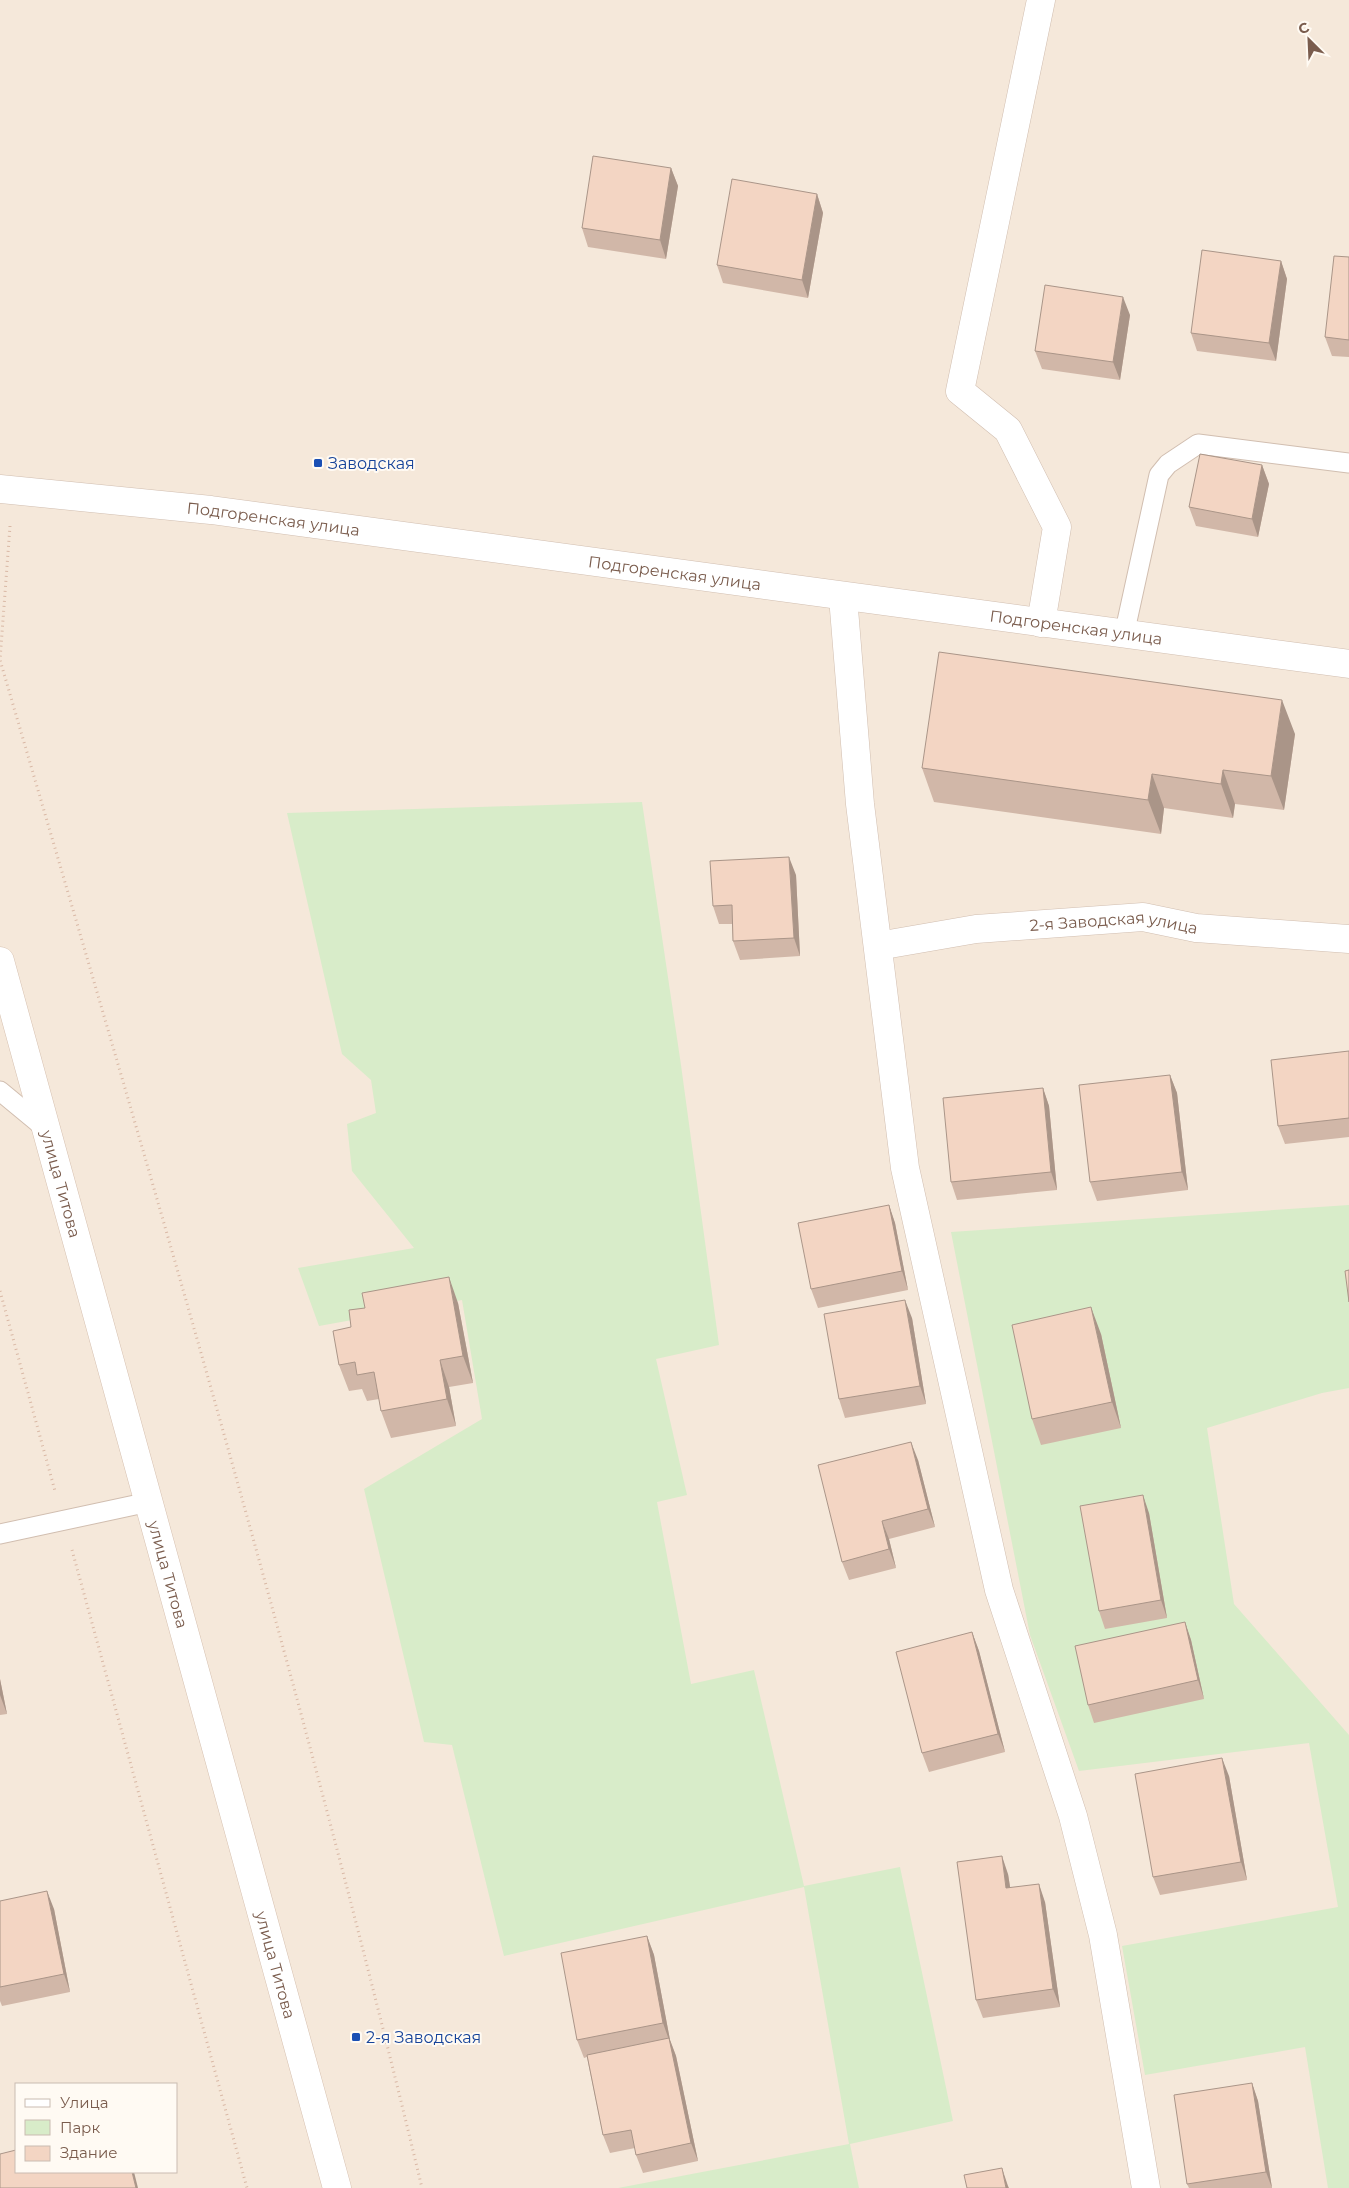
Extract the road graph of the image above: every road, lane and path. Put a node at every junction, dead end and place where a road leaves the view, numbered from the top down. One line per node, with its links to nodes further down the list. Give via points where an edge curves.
1 (1041, 0): 5 (street, via 960,391 1008,430 1057,527)
2 (1349, 463): 6 (lane, via 1198,444 1168,464 1159,475)
3 (6, 490): 4 (street, Подгоренская улица, via 220,511); 20 (path, via 0,660 236,1471 377,1998)
4 (843, 597): 5 (street, Подгоренская улица); 9 (street, via 860,804)
5 (1041, 623): 6 (street, Подгоренская улица)
6 (1124, 634): 7 (street, Подгоренская улица)
7 (1349, 664)
8 (1349, 939): 9 (street, 2-я Заводская улица, via 1196,928 1143,917 976,929)
9 (878, 946): 21 (street, via 904,1168 1000,1590 1073,1816 1103,1935)
10 (0, 961): 12 (street, улица Титова)
11 (0, 1091): 12 (lane)
12 (46, 1129): 15 (street, улица Титова)
13 (0, 1291): 14 (path)
14 (56, 1492)
15 (149, 1502): 16 (lane); 19 (street, улица Титова)
16 (0, 1534)
17 (69, 1540): 18 (path)
18 (247, 2188)
19 (337, 2188)
20 (422, 2188)
21 (1146, 2188)

